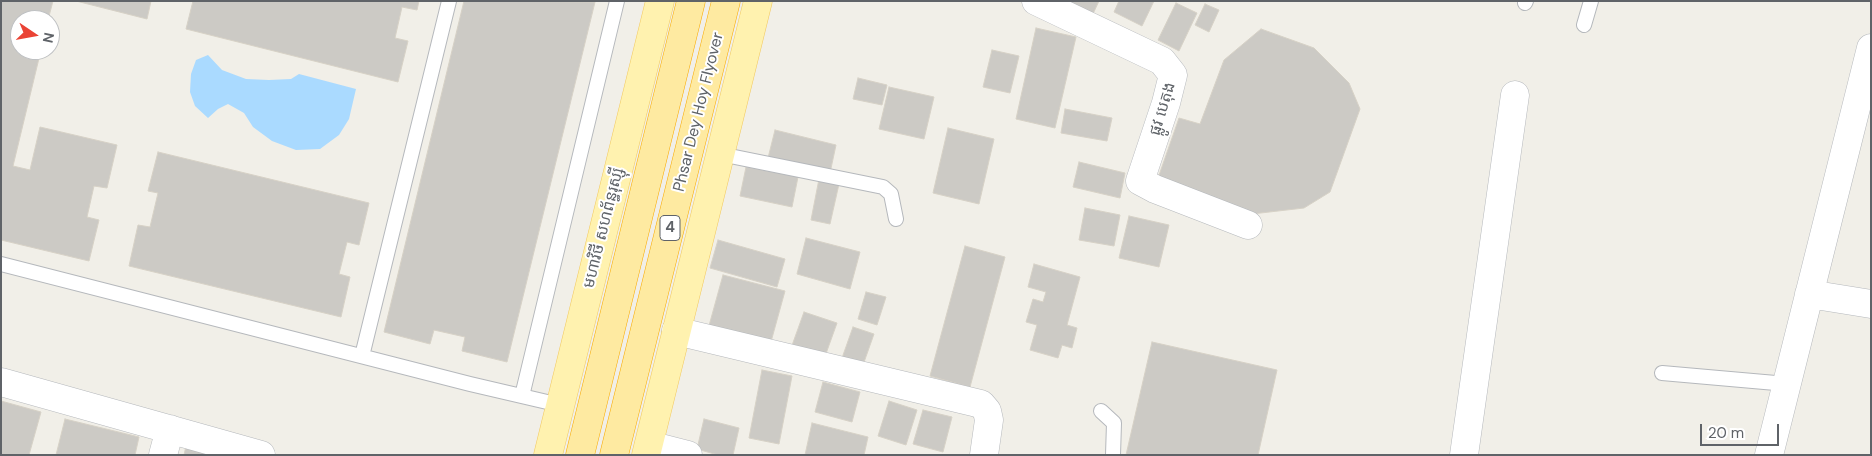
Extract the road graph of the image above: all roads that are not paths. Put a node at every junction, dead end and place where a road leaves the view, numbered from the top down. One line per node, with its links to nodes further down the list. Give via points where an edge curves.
1 (449, 1): 19 (lane)
2 (617, 1): 23 (lane)
3 (660, 1): 24 (main road, មហាវិថី សហព័ន្ធរុស្ស៊ី)
4 (692, 1): 31 (highway, Phsar Dey Hoy Flyover / 4)
5 (726, 1): 32 (highway, Phsar Dey Hoy Flyover / 4)
6 (758, 1): 12 (main road)
7 (1036, 1): 14 (street, ផ្លូវ បេតុង, via 1162,61 1173,75 1140,181)
8 (1591, 1): 9 (lane)
9 (1584, 25)
10 (1871, 48): 16 (street)
11 (1515, 95): 36 (street)
12 (720, 154): 13 (lane, via 883,187 891,194); 18 (main road)
13 (896, 219)
14 (1248, 225)
15 (1, 264): 19 (lane)
16 (1809, 294): 17 (street); 22 (street)
17 (1871, 304)
18 (676, 331): 27 (main road); 34 (street, via 981,404 989,420)
19 (362, 356): 23 (lane)
20 (1662, 373): 22 (lane)
21 (1, 382): 26 (street)
22 (1787, 384): 37 (street)
23 (522, 396): 24 (lane)
24 (560, 405): 30 (main road, មហាវិថី សហព័ន្ធរុស្ស៊ី)
25 (1101, 411): 35 (lane, via 1114,423)
26 (170, 429): 28 (street); 29 (street)
27 (647, 450): 33 (street)
28 (163, 455)
29 (261, 455)
30 (548, 455)
31 (580, 455)
32 (614, 455)
33 (688, 455)
34 (984, 455)
35 (1113, 455)
36 (1464, 455)
37 (1769, 455)

